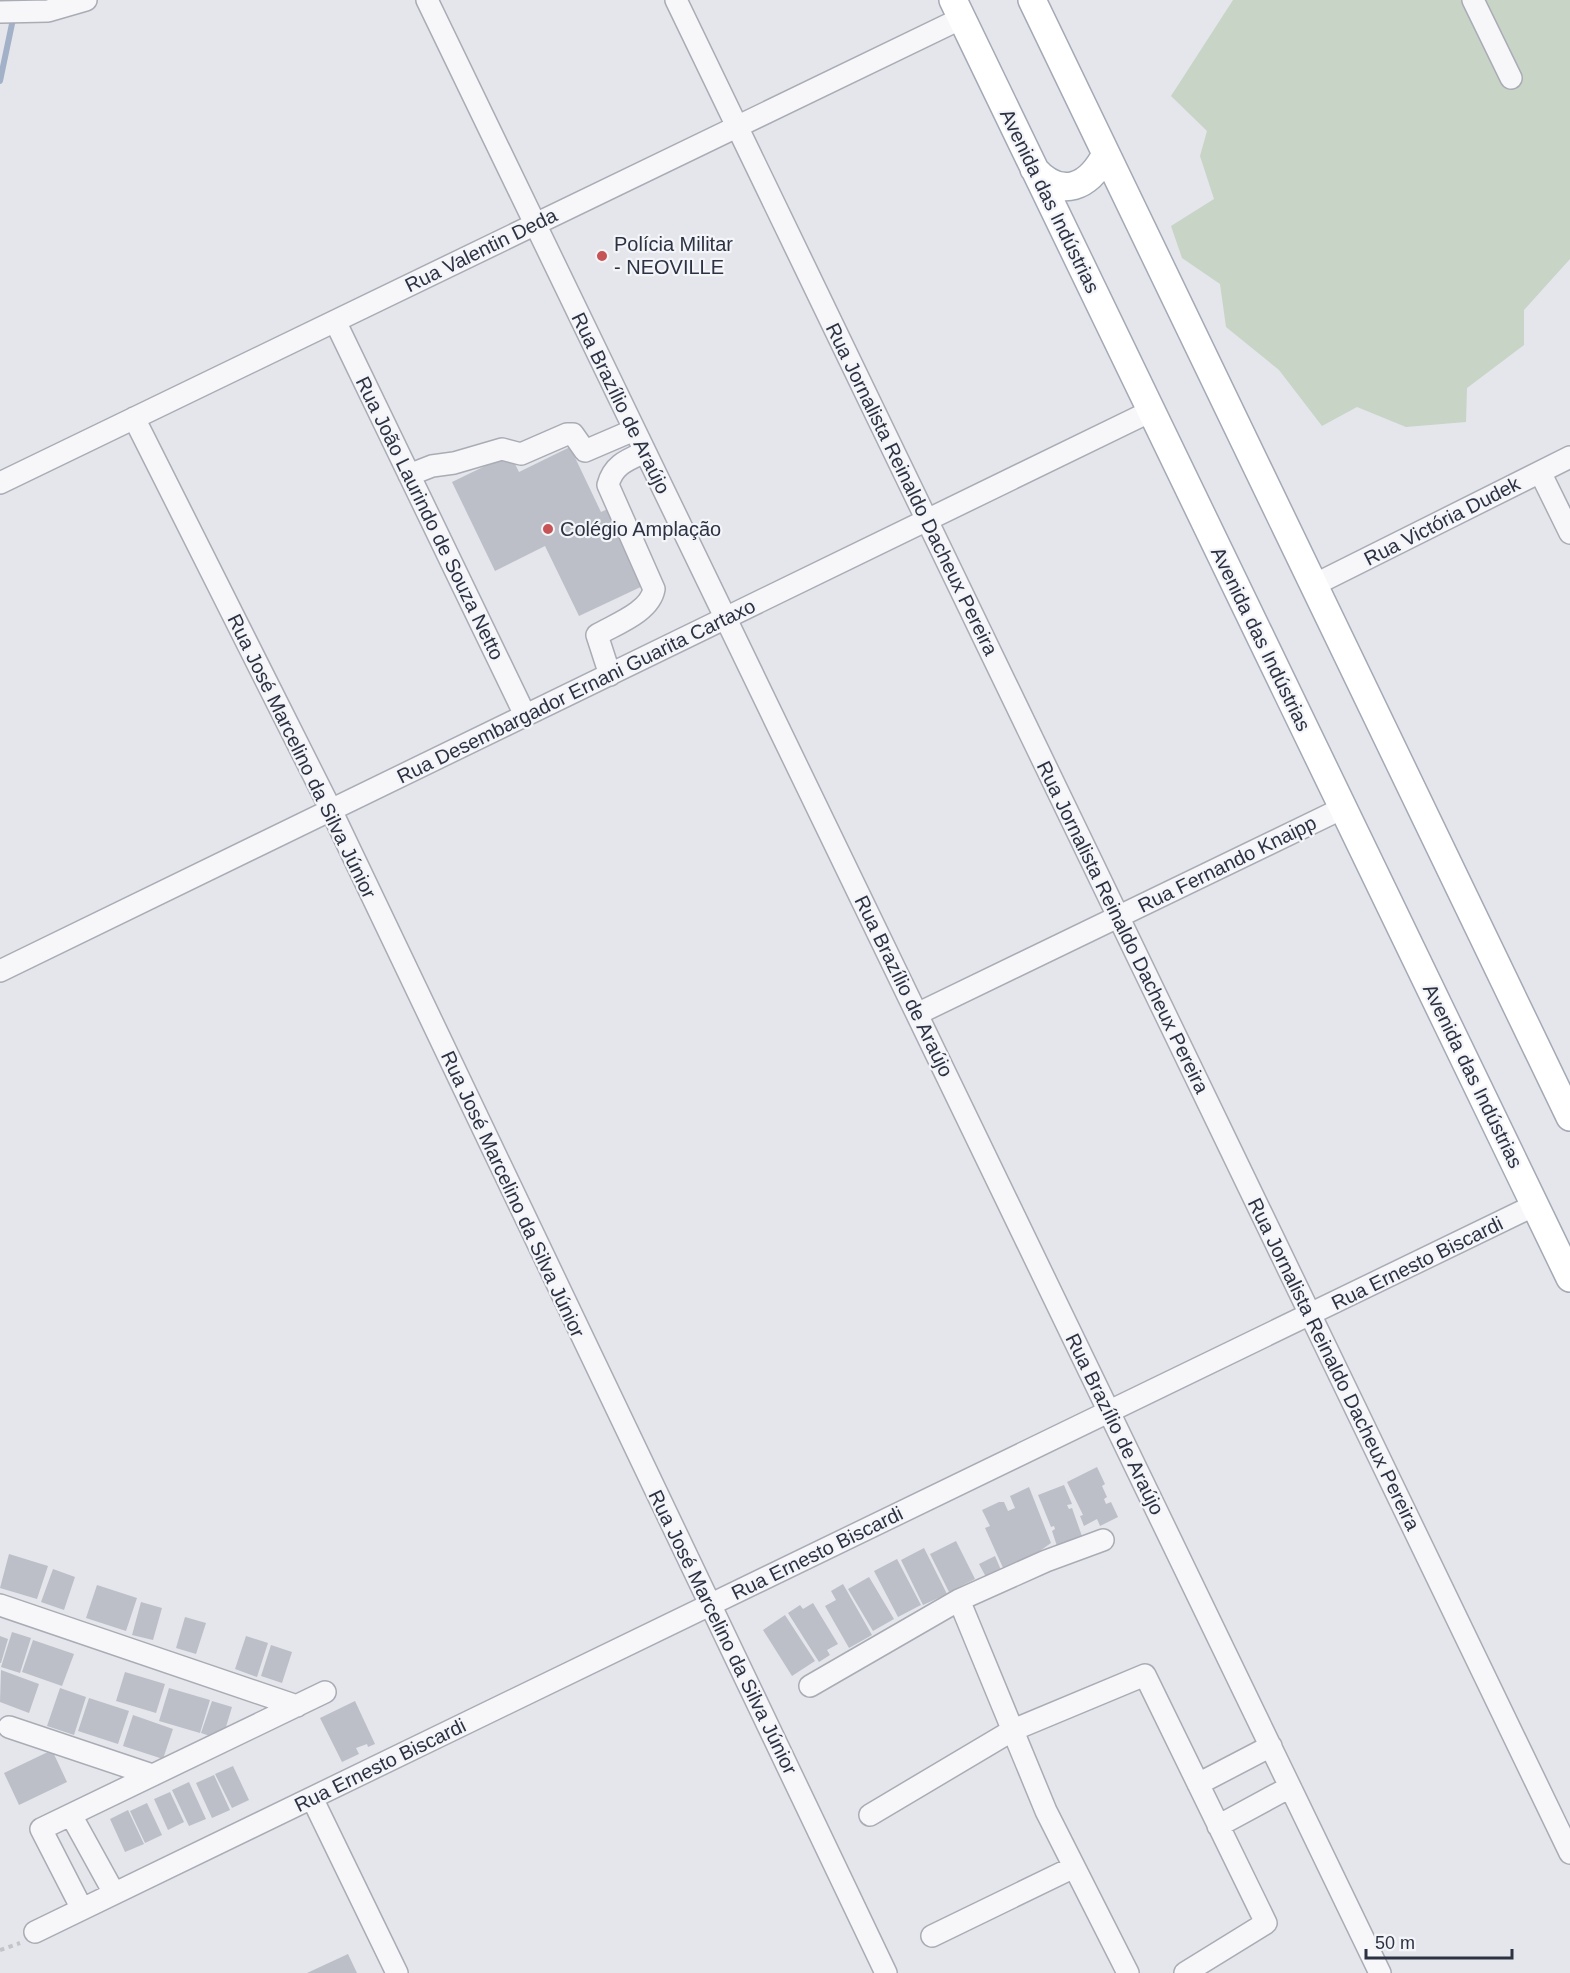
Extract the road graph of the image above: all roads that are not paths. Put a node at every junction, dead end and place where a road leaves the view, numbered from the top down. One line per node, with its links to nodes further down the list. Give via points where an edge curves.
1 (86, 0): 7 (street, via 57,9)
2 (427, 0): 12 (street, Rua Brazílio de Araújo)
3 (676, 0): 9 (street, Rua Jornalista Reinaldo Dacheux Pereira)
4 (1032, 0): 10 (main road)
5 (1473, 0): 8 (street)
6 (957, 9): 9 (street, Rua Valentin Deda); 11 (main road, Avenida das Indústrias)
7 (0, 12)
8 (1511, 78)
9 (737, 127): 12 (street, Rua Valentin Deda); 22 (street, Rua Jornalista Reinaldo Dacheux Pereira)
10 (1106, 154): 11 (main road, via 1096,172 1084,182 1067,186 1047,183); 24 (main road)
11 (1034, 169): 14 (main road, Avenida das Indústrias)
12 (535, 224): 13 (street, Rua Valentin Deda); 16 (street, Rua Brazílio de Araújo)
13 (335, 321): 15 (street, Rua Valentin Deda); 20 (street, Rua João Laurindo de Souza Netto)
14 (1151, 411): 22 (street, Rua Desembargador Ernani Guarita Cartaxo); 28 (main road, Avenida das Indústrias)
15 (135, 418): 21 (street, Rua Valentin Deda); 29 (street, Rua José Marcelino da Silva Júnior)
16 (634, 430): 17 (street, Rua Brazílio de Araújo); 20 (street, via 585,451 573,434 567,434 521,454 502,449)
17 (645, 452): 25 (street, Rua Brazílio de Araújo); 26 (street, via 622,462 611,473 608,485 654,589 646,606 597,635)
18 (1570, 457): 19 (street, Rua Victória Dudek)
19 (1540, 472): 23 (street); 24 (street, Rua Victória Dudek)
20 (409, 475): 27 (street, Rua João Laurindo de Souza Netto)
21 (0, 483)
22 (927, 520): 25 (street, Rua Desembargador Ernani Guarita Cartaxo); 30 (street, Rua Jornalista Reinaldo Dacheux Pereira)
23 (1570, 533)
24 (1314, 585): 33 (main road)
25 (726, 618): 26 (street, Rua Desembargador Ernani Guarita Cartaxo); 32 (street, Rua Brazílio de Araújo)
26 (610, 675): 27 (street, Rua Desembargador Ernani Guarita Cartaxo)
27 (525, 715): 29 (street, Rua Desembargador Ernani Guarita Cartaxo)
28 (1343, 808): 30 (street, Rua Fernando Knaipp); 34 (main road, Avenida das Indústrias)
29 (331, 810): 31 (street, Rua Desembargador Ernani Guarita Cartaxo); 41 (street, Rua José Marcelino da Silva Júnior)
30 (1119, 917): 32 (street, Rua Fernando Knaipp); 36 (street, Rua Jornalista Reinaldo Dacheux Pereira)
31 (0, 971)
32 (917, 1014): 37 (street, Rua Brazílio de Araújo)
33 (1570, 1117)
34 (1535, 1205): 35 (main road, Avenida das Indústrias); 36 (street, Rua Ernesto Biscardi)
35 (1570, 1278)
36 (1310, 1314): 37 (street, Rua Ernesto Biscardi); 55 (street, Rua Jornalista Reinaldo Dacheux Pereira)
37 (1109, 1412): 41 (street, Rua Ernesto Biscardi); 47 (street, Rua Brazílio de Araújo)
38 (1103, 1540): 39 (street)
39 (958, 1600): 42 (street); 46 (street)
40 (0, 1605): 44 (street)
41 (710, 1605): 51 (street, Rua Ernesto Biscardi); 62 (street, Rua José Marcelino da Silva Júnior)
42 (810, 1686)
43 (326, 1692): 44 (street)
44 (297, 1706): 48 (street)
45 (9, 1727): 48 (street)
46 (1013, 1730): 49 (street, via 1145,1675); 53 (street); 56 (street)
47 (1270, 1746): 49 (street); 50 (street, Rua Brazílio de Araújo)
48 (152, 1775): 52 (street)
49 (1198, 1784): 54 (street)
50 (1290, 1787): 54 (street); 65 (street, Rua Brazílio de Araújo)
51 (312, 1798): 57 (street, Rua Ernesto Biscardi); 61 (street)
52 (71, 1815): 57 (street); 58 (street, via 42,1829)
53 (870, 1815)
54 (1218, 1826): 64 (street, via 1266,1923)
55 (1570, 1853)
56 (1072, 1868): 60 (street); 63 (street)
57 (114, 1893): 58 (street, Rua Ernesto Biscardi)
58 (82, 1909): 59 (street, Rua Ernesto Biscardi)
59 (35, 1932)
60 (932, 1936)
61 (397, 1973)
62 (886, 1973)
63 (1128, 1973)
64 (1185, 1973)
65 (1380, 1973)

